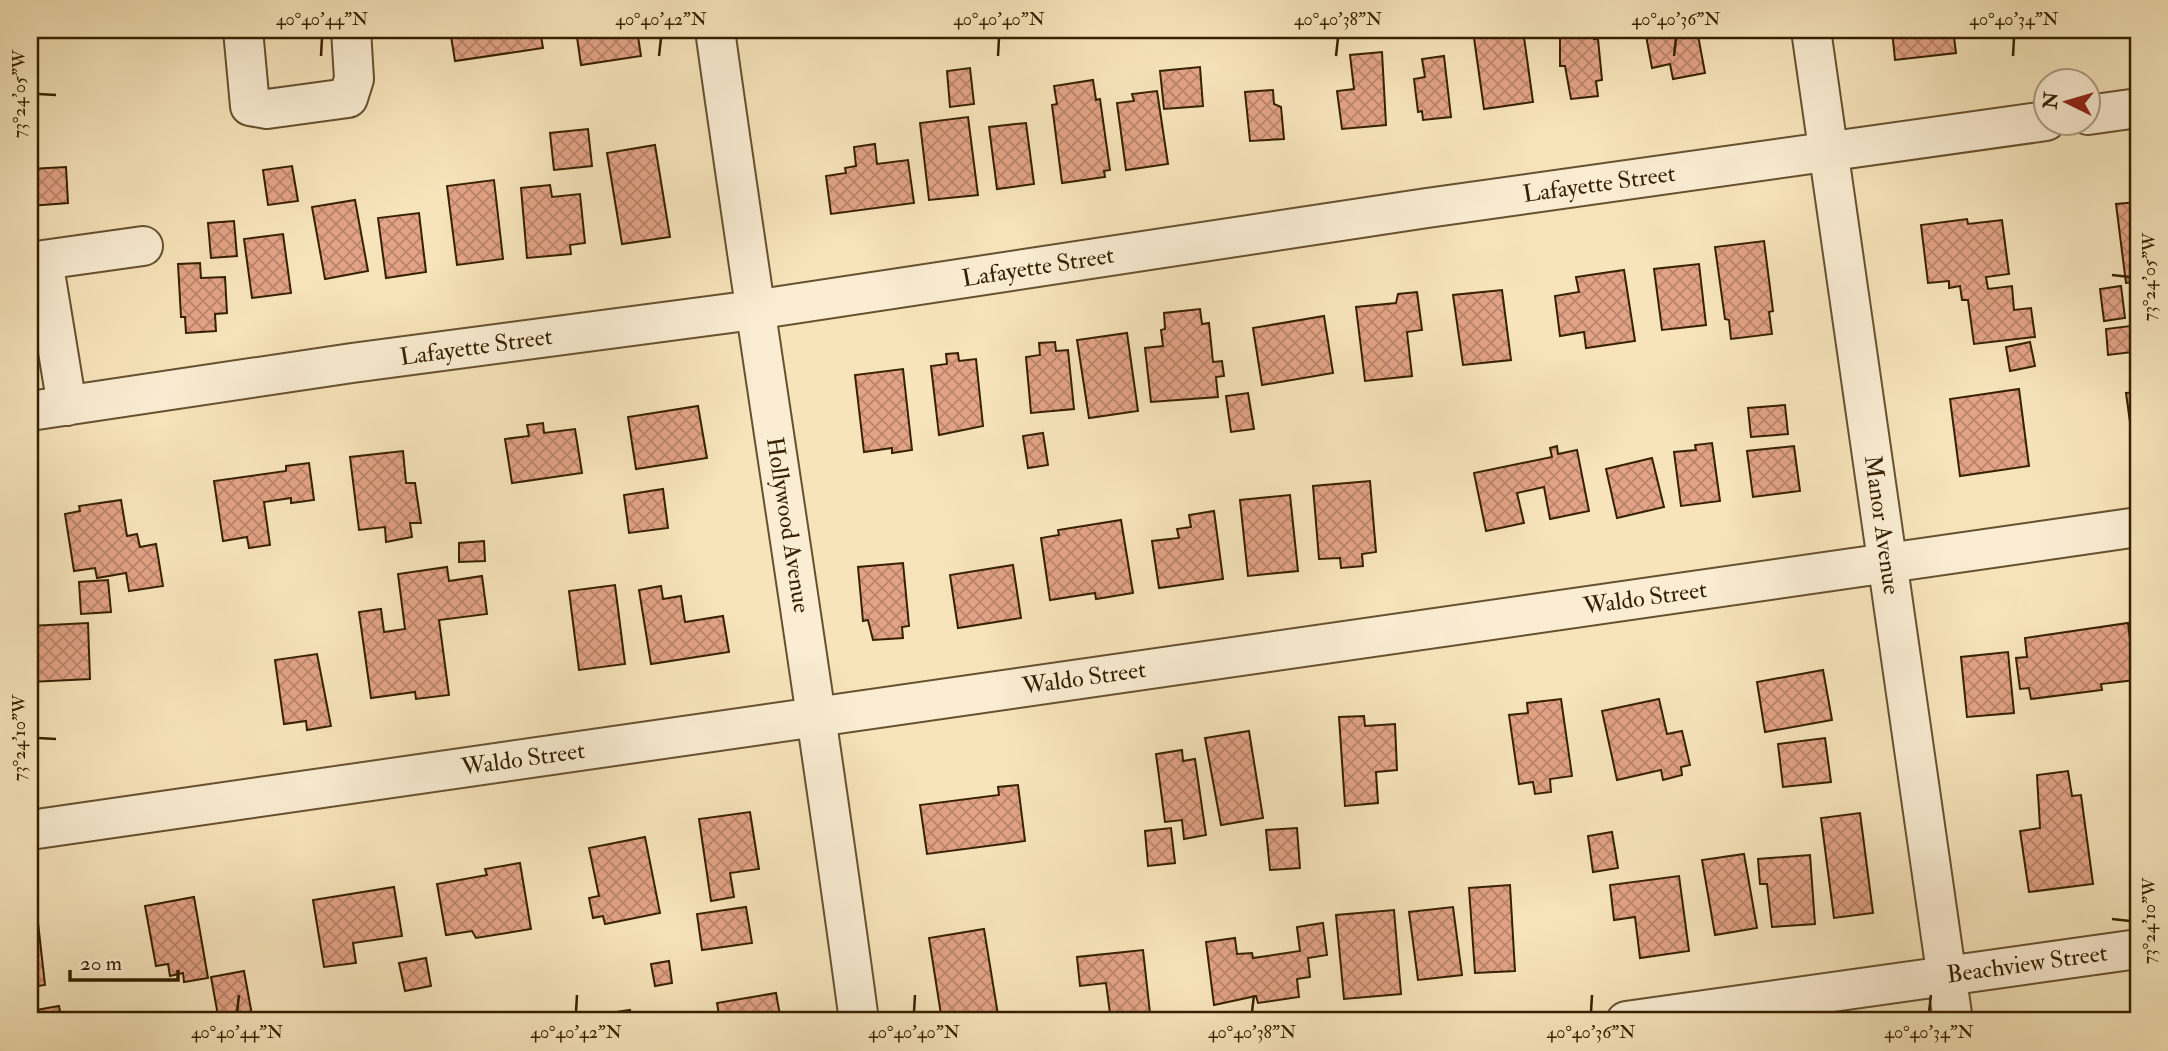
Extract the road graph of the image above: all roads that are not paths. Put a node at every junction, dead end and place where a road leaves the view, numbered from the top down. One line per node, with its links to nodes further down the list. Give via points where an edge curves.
1 (243, 30): 2 (street, via 250,106 267,109 348,98 354,79)
2 (351, 30)
3 (715, 30): 10 (street, Hollywood Avenue)
4 (1811, 30): 8 (street, Manor Avenue)
5 (2138, 108): 6 (street)
6 (2102, 113)
7 (2032, 123): 8 (street, Lafayette Street)
8 (1828, 152): 10 (street, Lafayette Street); 14 (street, Manor Avenue)
9 (144, 246): 11 (street, via 43,260)
10 (754, 310): 11 (street, Lafayette Street); 15 (street, Hollywood Avenue)
11 (67, 406): 12 (street, Lafayette Street)
12 (30, 411)
13 (2138, 527): 14 (street, Waldo Street)
14 (1888, 562): 15 (street, Waldo Street); 18 (street, Manor Avenue)
15 (818, 715): 16 (street, Waldo Street); 19 (street, Hollywood Avenue)
16 (30, 830)
17 (2138, 949): 18 (street, Beachview Street)
18 (1946, 975): 20 (street, Beachview Street); 21 (street, Manor Avenue)
19 (859, 1021)
20 (1626, 1021)
21 (1953, 1021)

